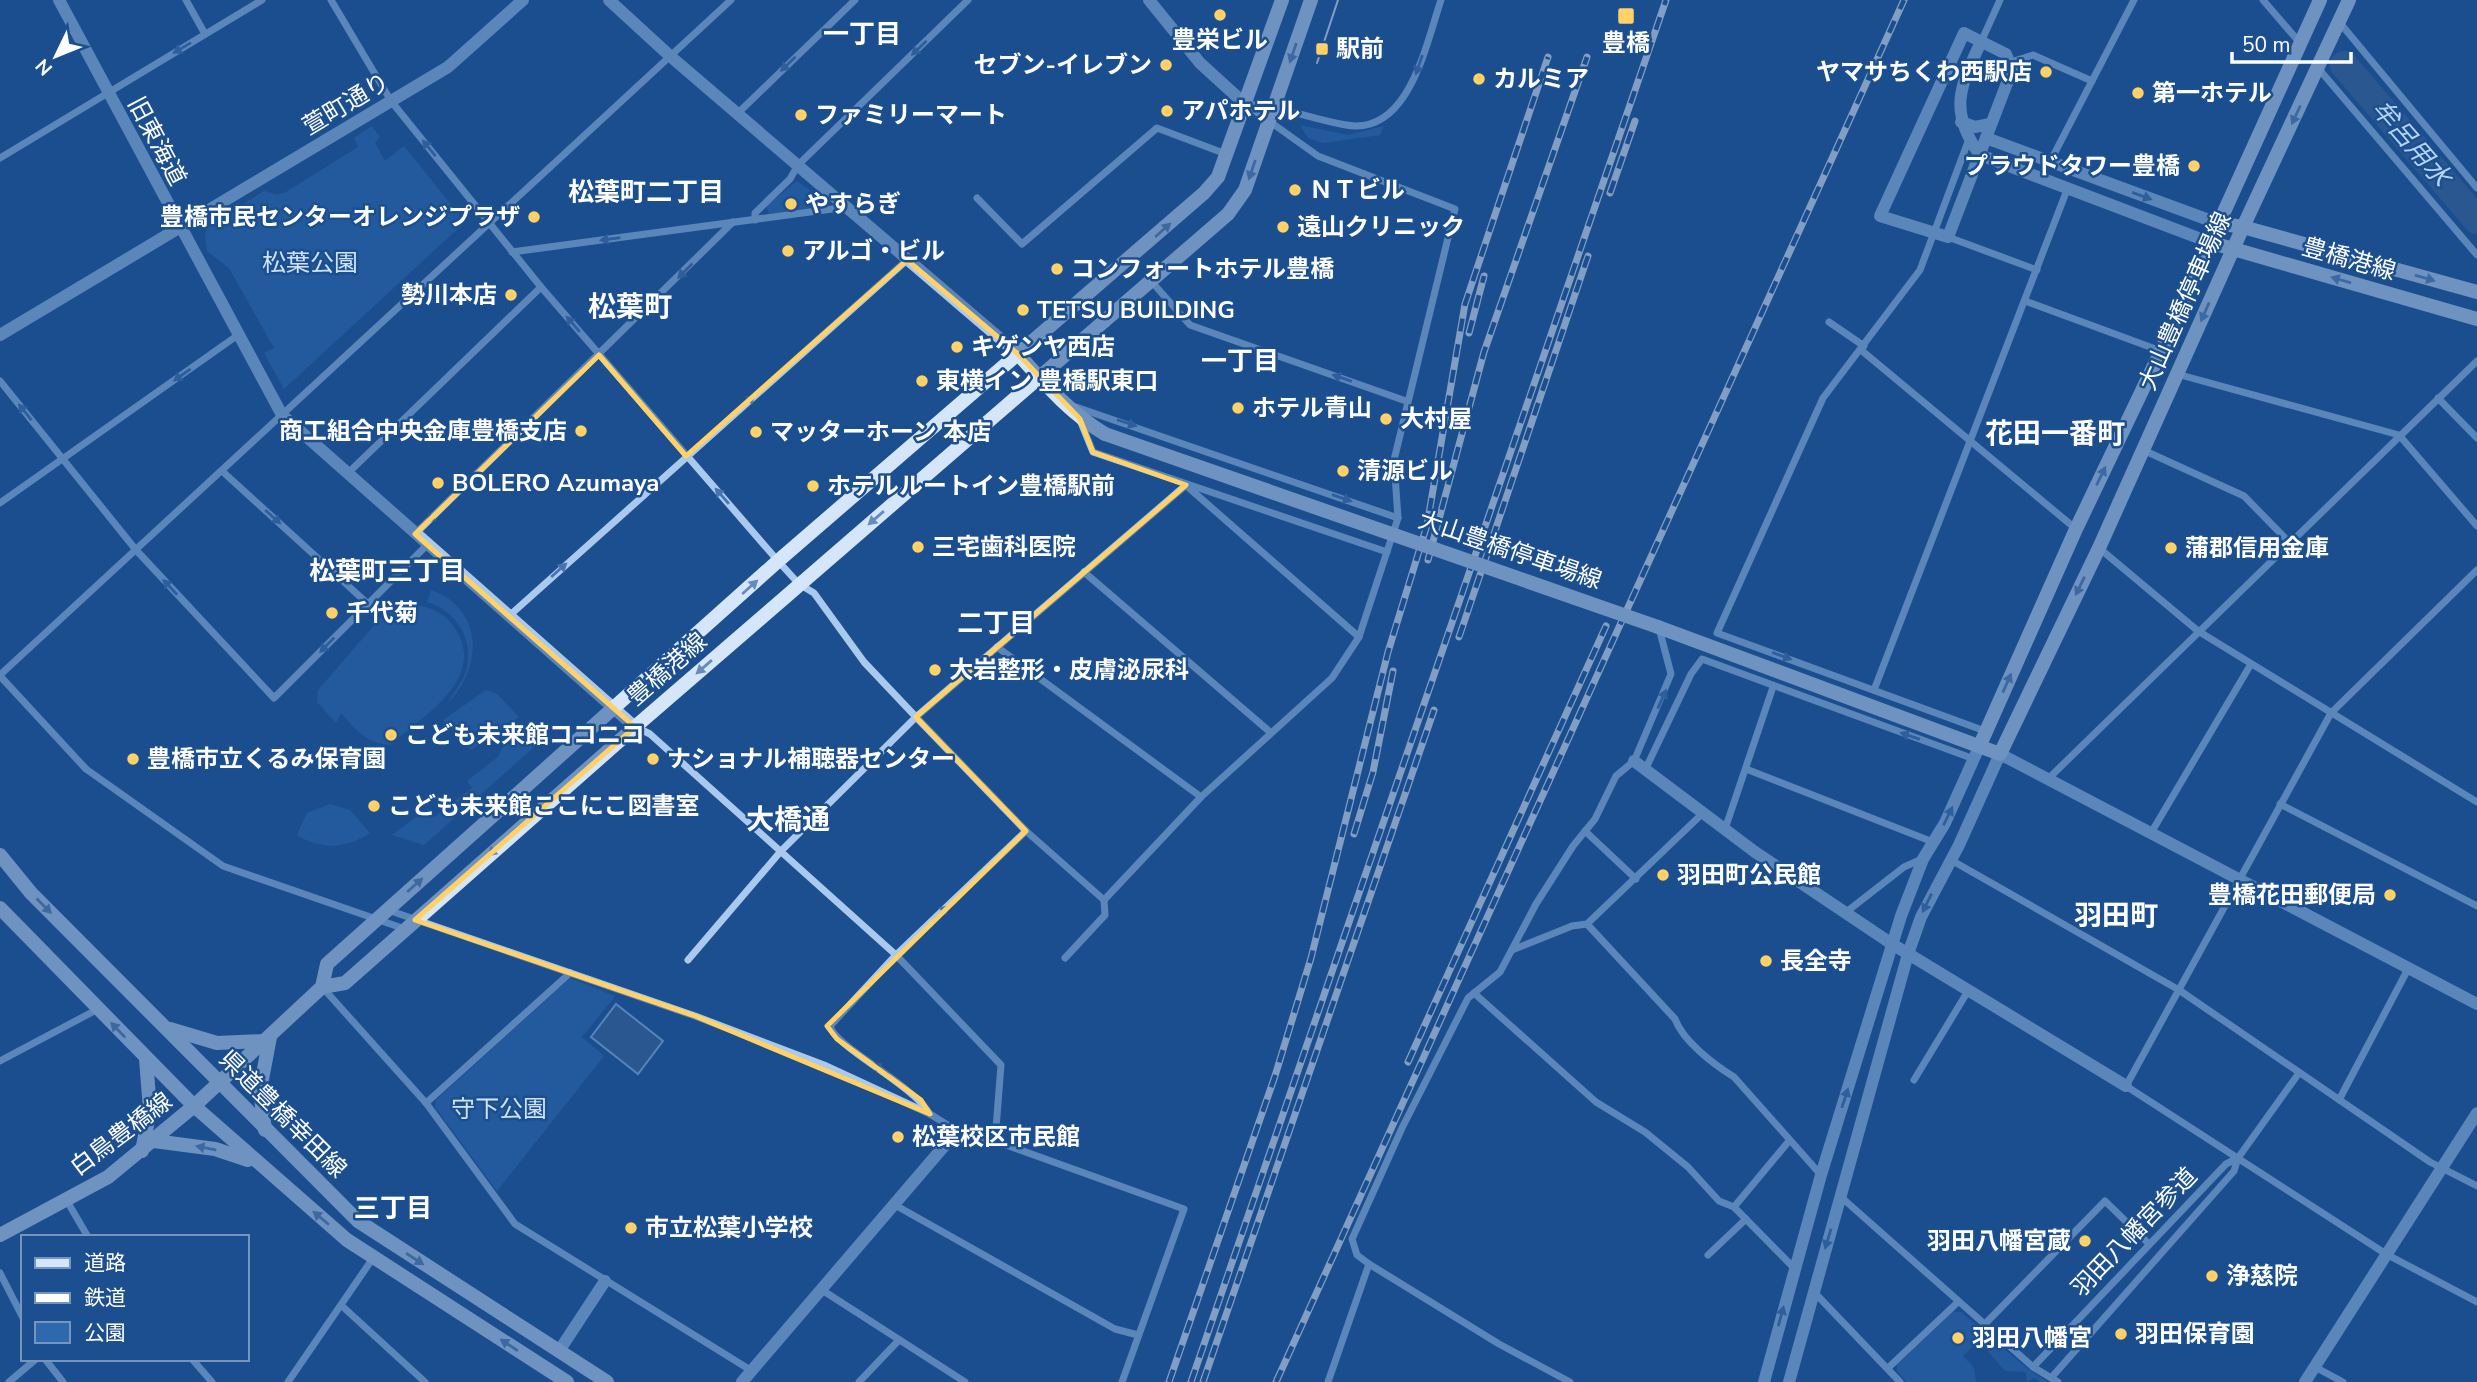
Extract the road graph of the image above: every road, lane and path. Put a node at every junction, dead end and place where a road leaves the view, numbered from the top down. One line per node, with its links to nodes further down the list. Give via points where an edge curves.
1 (59, 0): 27 (street, 旧東海道)
2 (186, 0): 20 (street)
3 (262, 0): 20 (street)
4 (331, 0): 28 (street)
5 (523, 0): 28 (street, 萱町通り, via 448,68)
6 (609, 0): 23 (street)
7 (730, 0): 23 (street)
8 (855, 0): 31 (street, one-way to 31)
9 (968, 0): 41 (street, one-way to 41)
10 (1149, 0): 29 (street, via 1200,63)
11 (1282, 0): 29 (main road)
12 (1311, 0): 30 (main road, one-way to 30)
13 (1441, 0): 30 (street, one-way to 30, via 1414,79 1385,118 1350,126)
14 (2000, 0): 22 (street)
15 (2134, 0): 26 (street)
16 (2263, 0): 21 (street)
17 (2349, 0): 19 (main road, 大山豊橋停車場線)
18 (2320, 1): 21 (main road, 大山豊橋停車場線)
19 (2338, 24): 25 (main road, 大山豊橋停車場線); 42 (street)
20 (205, 34): 27 (street, one-way to 27)
21 (2303, 37): 49 (main road, 大山豊橋停車場線)
22 (1981, 42): 24 (street, via 2006,54); 33 (street, via 1960,86); 52 (street, via 1964,33 1880,216)
23 (670, 56): 31 (street); 47 (street)
24 (2011, 62): 26 (street, via 2033,55); 34 (street, via 2012,70)
25 (2318, 68): 50 (main road, 大山豊橋停車場線, one-way to 50); 57 (street)
26 (2092, 80): 40 (street)
27 (108, 92): 37 (street); 51 (street, 旧東海道)
28 (391, 101): 47 (street, one-way to 28); 51 (street, 萱町通り)
29 (1245, 104): 30 (street); 32 (street); 38 (main road)
30 (1274, 106): 32 (main road)
31 (737, 114): 41 (street)
32 (1269, 121): 60 (main road, one-way to 60, via 1239,201); 77 (street, via 1318,156 1455,209)
33 (1961, 122): 34 (street, via 1975,128); 36 (street)
34 (1990, 124): 35 (street)
35 (1986, 138): 39 (street); 40 (street)
36 (1969, 139): 39 (street); 52 (street)
37 (1, 155)
38 (1227, 155): 44 (street, via 1157,128 1022,244); 70 (main road, one-way to 38, via 1204,192 1218,177)
39 (1980, 155): 43 (street); 53 (street)
40 (2050, 162): 49 (street, one-way to 49)
41 (798, 165): 45 (street); 46 (street, via 755,213)
42 (2477, 188)
43 (2067, 190): 54 (street); 59 (street)
44 (977, 198)
45 (847, 207): 46 (street); 58 (street)
46 (755, 220): 48 (street)
47 (488, 222): 56 (street); 79 (street)
48 (733, 222): 56 (street, one-way to 56); 71 (street, one-way to 71)
49 (2217, 223): 50 (main road, 豊橋港線); 54 (main road, 大山豊橋停車場線)
50 (2243, 227): 55 (main road, 大山豊橋停車場線); 62 (main road, 豊橋港線, one-way to 62)
51 (179, 228): 66 (street); 67 (street, 旧東海道)
52 (1933, 233): 53 (street); 68 (street, via 1920,270)
53 (1948, 237): 59 (street)
54 (2209, 242): 55 (main road, 豊橋港線); 69 (main road, 大山豊橋停車場線)
55 (2232, 250): 64 (main road, 豊橋港線, one-way to 55); 73 (main road, 大山豊橋停車場線, one-way to 73)
56 (512, 252): 61 (street)
57 (2477, 256)
58 (907, 260): 70 (street); 85 (street, one-way to 58)
59 (2037, 270): 63 (street)
60 (1151, 281): 74 (main road); 77 (street, one-way to 60, via 1190,325)
61 (541, 287): 71 (street, one-way to 61); 88 (street)
62 (2477, 292)
63 (2025, 301): 69 (street); 83 (street)
64 (2477, 319)
65 (1829, 322): 68 (street)
66 (0, 335)
67 (237, 335): 79 (street, 旧東海道); 86 (street, one-way to 86)
68 (1863, 348): 83 (street); 113 (street, one-way to 113, via 1823,398 1717,633)
69 (2161, 351): 93 (main road, 大山豊橋停車場線, one-way to 69)
70 (1018, 354): 74 (main road, 大山豊橋停車場線); 100 (main road, 豊橋港線)
71 (600, 355): 85 (street); 94 (street, one-way to 94)
72 (2477, 361): 76 (street)
73 (2178, 374): 81 (street); 84 (main road, 大山豊橋停車場線)
74 (1039, 377): 78 (main road, 大山豊橋停車場線); 103 (main road, 豊橋港線, one-way to 103)
75 (0, 381): 86 (street, one-way to 75)
76 (2438, 398): 81 (street); 82 (street)
77 (1406, 401): 91 (street, via 1394,460)
78 (1062, 403): 80 (main road, 大山豊橋停車場線); 91 (street, one-way to 91)
79 (282, 415): 87 (street); 88 (street, 旧東海道)
80 (1080, 419): 89 (street, via 1093,452); 106 (main road, 大山豊橋停車場線, bridge, via 1105,434)
81 (2399, 435): 92 (street); 95 (street)
82 (2477, 438)
83 (1972, 440): 93 (street); 113 (street)
84 (2143, 450): 95 (street, via 2244,496); 97 (main road, 大山豊橋停車場線)
85 (687, 456): 100 (street, one-way to 85); 105 (street, one-way to 85)
86 (63, 458): 90 (street); 98 (street)
87 (222, 471): 98 (street); 104 (street, one-way to 104)
88 (347, 475): 94 (street, 旧東海道)
89 (1186, 485): 99 (street); 102 (street); 108 (street)
90 (0, 503)
91 (1398, 518): 99 (street)
92 (2477, 526)
93 (2076, 529): 118 (main road, 大山豊橋停車場線, one-way to 93)
94 (415, 534): 96 (street, 旧東海道)
95 (2289, 542): 107 (street)
96 (427, 545): 104 (street); 105 (street, 旧東海道)
97 (2099, 548): 107 (street); 121 (main road, 大山豊橋停車場線, one-way to 121)
98 (136, 550): 104 (street, one-way to 98, via 274,698); 111 (street)
99 (1387, 552): 108 (street)
100 (778, 561): 103 (street); 114 (main road, 豊橋港線, one-way to 100)
101 (2477, 569): 115 (street)
102 (1084, 572): 109 (street); 119 (street)
103 (799, 584): 116 (street, via 814,593 864,662); 117 (main road, 豊橋港線, one-way to 117)
104 (367, 603)
105 (509, 616): 114 (street, 旧東海道)
106 (1658, 627): 120 (main road, 大山豊橋停車場線); 122 (street, one-way to 106, via 1671,674)
107 (2198, 631): 110 (street); 125 (street)
108 (1359, 637): 119 (street, via 1332,678)
109 (997, 647): 116 (street); 126 (street)
110 (2251, 664): 115 (street); 133 (street)
111 (0, 676): 145 (street, via 86,769 223,866)
112 (1773, 687): 120 (street, one-way to 112); 123 (street); 124 (street, via 1702,659)
113 (1874, 690): 118 (street)
114 (614, 709): 117 (street, 旧東海道); 145 (main road, 豊橋港線, one-way to 114)
115 (2331, 713): 127 (street); 128 (street)
116 (916, 717): 131 (street); 135 (street)
117 (635, 727): 135 (street, via 650,734); 146 (main road, 豊橋港線, one-way to 146)
118 (1986, 731): 120 (main road, 大山豊橋停車場線)
119 (1270, 732): 126 (street)
120 (1977, 752): 121 (main road, 大山豊橋停車場線); 134 (street, one-way to 120)
121 (2000, 754): 125 (street); 138 (street)
122 (1634, 761): 124 (street); 132 (street, via 1616,776)
123 (1746, 769): 130 (street); 134 (street)
124 (1645, 770): 129 (street)
125 (2049, 778): 133 (street)
126 (1201, 797): 141 (street)
127 (2477, 802)
128 (2280, 804): 140 (street); 142 (street)
129 (1703, 813): 130 (street); 139 (street)
130 (1725, 830): 144 (street)
131 (1026, 831): 141 (street); 151 (street, one-way to 131)
132 (1585, 831): 139 (street); 149 (street)
133 (2151, 833): 140 (street)
134 (1933, 842): 137 (street)
135 (781, 851): 151 (street); 153 (street)
136 (0, 855): 162 (main road, 県道豊橋幸田線, one-way to 162)
137 (1923, 859): 144 (street); 148 (street)
138 (1951, 860): 150 (street, one-way to 150, via 1921,917); 157 (street)
139 (1636, 879): 147 (street)
140 (2237, 879): 154 (street); 157 (street)
141 (1104, 900): 152 (street, via 1105,915)
142 (2477, 906)
143 (0, 908): 161 (main road, 県道豊橋幸田線)
144 (1845, 912): 148 (street)
145 (383, 914): 146 (street); 146 (street); 156 (main road, 豊橋港線, via 327,964)
146 (410, 924): 155 (street); 156 (main road, 豊橋港線, via 345,983)
147 (1587, 924): 149 (street); 178 (street, via 1675,1019 1679,1029 1734,1077)
148 (1892, 944): 150 (street); 183 (street, one-way to 148)
149 (1511, 951): 159 (street, via 1500,972)
150 (1908, 954): 158 (street); 185 (street)
151 (896, 956): 174 (street, one-way to 151, via 921,1100 831,1031 834,1019); 177 (street, via 1001,1065)
152 (1065, 958)
153 (688, 960)
154 (2408, 969): 160 (street); 170 (street)
155 (570, 973): 171 (street); 174 (street, via 824,1065)
156 (322, 986): 163 (main road, 豊橋港線); 171 (street)
157 (2179, 990): 166 (street); 169 (street)
158 (1968, 991): 167 (street); 169 (street)
159 (1474, 993): 188 (street, via 1596,1102 1645,1132 1688,1167 1719,1201); 196 (street, via 1402,1128 1352,1239 1357,1255)
160 (2477, 1004)
161 (98, 1009): 164 (main road, 県道豊橋幸田線, one-way to 161); 165 (street)
162 (162, 1026): 163 (main road, via 217,1043); 168 (main road, 県道豊橋幸田線)
163 (267, 1038): 168 (main road, 豊橋港線); 175 (main road, via 260,1090)
164 (146, 1059): 172 (main road, 県道豊橋幸田線); 179 (main road)
165 (0, 1061)
166 (2299, 1073): 170 (street); 180 (street)
167 (1914, 1080)
168 (219, 1083): 172 (main road, 豊橋港線); 175 (main road, 県道豊橋幸田線)
169 (2126, 1086): 180 (street)
170 (2339, 1100): 182 (street)
171 (426, 1103): 199 (street, via 515,1224)
172 (194, 1106): 179 (main road, 白鳥豊橋線); 181 (main road, 県道豊橋幸田線)
173 (2477, 1113): 182 (street)
174 (930, 1114): 176 (street)
175 (265, 1130): 209 (main road, 県道豊橋幸田線, one-way to 209, via 358,1221)
176 (957, 1131): 177 (street); 187 (street)
177 (995, 1141): 207 (street, via 1184,1209)
178 (1789, 1141): 183 (street); 188 (street)
179 (148, 1146): 181 (main road, one-way to 179, via 215,1149); 186 (main road, 白鳥豊橋線)
180 (2238, 1158): 192 (street, 羽田八幡宮参道, via 2226,1164); 193 (street); 217 (street, via 2234,1171)
181 (255, 1163): 195 (main road, 県道豊橋幸田線, one-way to 181)
182 (2441, 1168): 184 (street); 193 (street)
183 (1821, 1175): 197 (street)
184 (2477, 1186)
185 (1841, 1197): 201 (street, one-way to 201); 202 (street)
186 (67, 1201): 190 (main road, 白鳥豊橋線); 191 (street)
187 (895, 1205): 200 (street); 207 (street, via 1115,1329)
188 (1734, 1207): 189 (street)
189 (1746, 1219): 194 (street); 197 (street)
190 (0, 1235)
191 (87, 1235)
192 (2150, 1244): 206 (street, via 2105,1201); 213 (street, 羽田八幡宮参道)
193 (2386, 1254): 203 (street); 214 (street)
194 (1708, 1255)
195 (373, 1258): 204 (street); 223 (main road, 県道豊橋幸田線, one-way to 195)
196 (1369, 1264): 229 (street); 230 (street)
197 (1794, 1268): 231 (street, one-way to 197)
198 (0, 1273): 205 (street)
199 (605, 1281): 209 (street); 216 (street)
200 (822, 1290): 208 (street); 216 (street)
201 (1813, 1291): 215 (street); 232 (street)
202 (1958, 1302): 206 (street); 215 (street)
203 (2477, 1302)
204 (342, 1306): 221 (street); 222 (street)
205 (21, 1314)
206 (1984, 1325): 213 (street)
207 (1138, 1335): 228 (street)
208 (899, 1340): 226 (street); 227 (street)
209 (559, 1351): 224 (main road, 県道豊橋幸田線)
210 (34, 1361): 218 (street)
211 (47, 1361): 219 (street)
212 (194, 1361): 220 (street)
213 (2033, 1367): 217 (street)
214 (2315, 1367): 234 (street); 235 (street)
215 (1888, 1368): 233 (street)
216 (752, 1371): 225 (street)
217 (2054, 1380)
218 (9, 1382)
219 (63, 1382)
220 (212, 1382)
221 (288, 1382)
222 (425, 1382)
223 (567, 1382)
224 (607, 1382)
225 (742, 1382)
226 (859, 1382)
227 (965, 1382)
228 (1122, 1382)
229 (1328, 1382)
230 (1570, 1382)
231 (1764, 1382)
232 (1789, 1382)
233 (1900, 1382)
234 (2305, 1382)
235 (2343, 1382)

